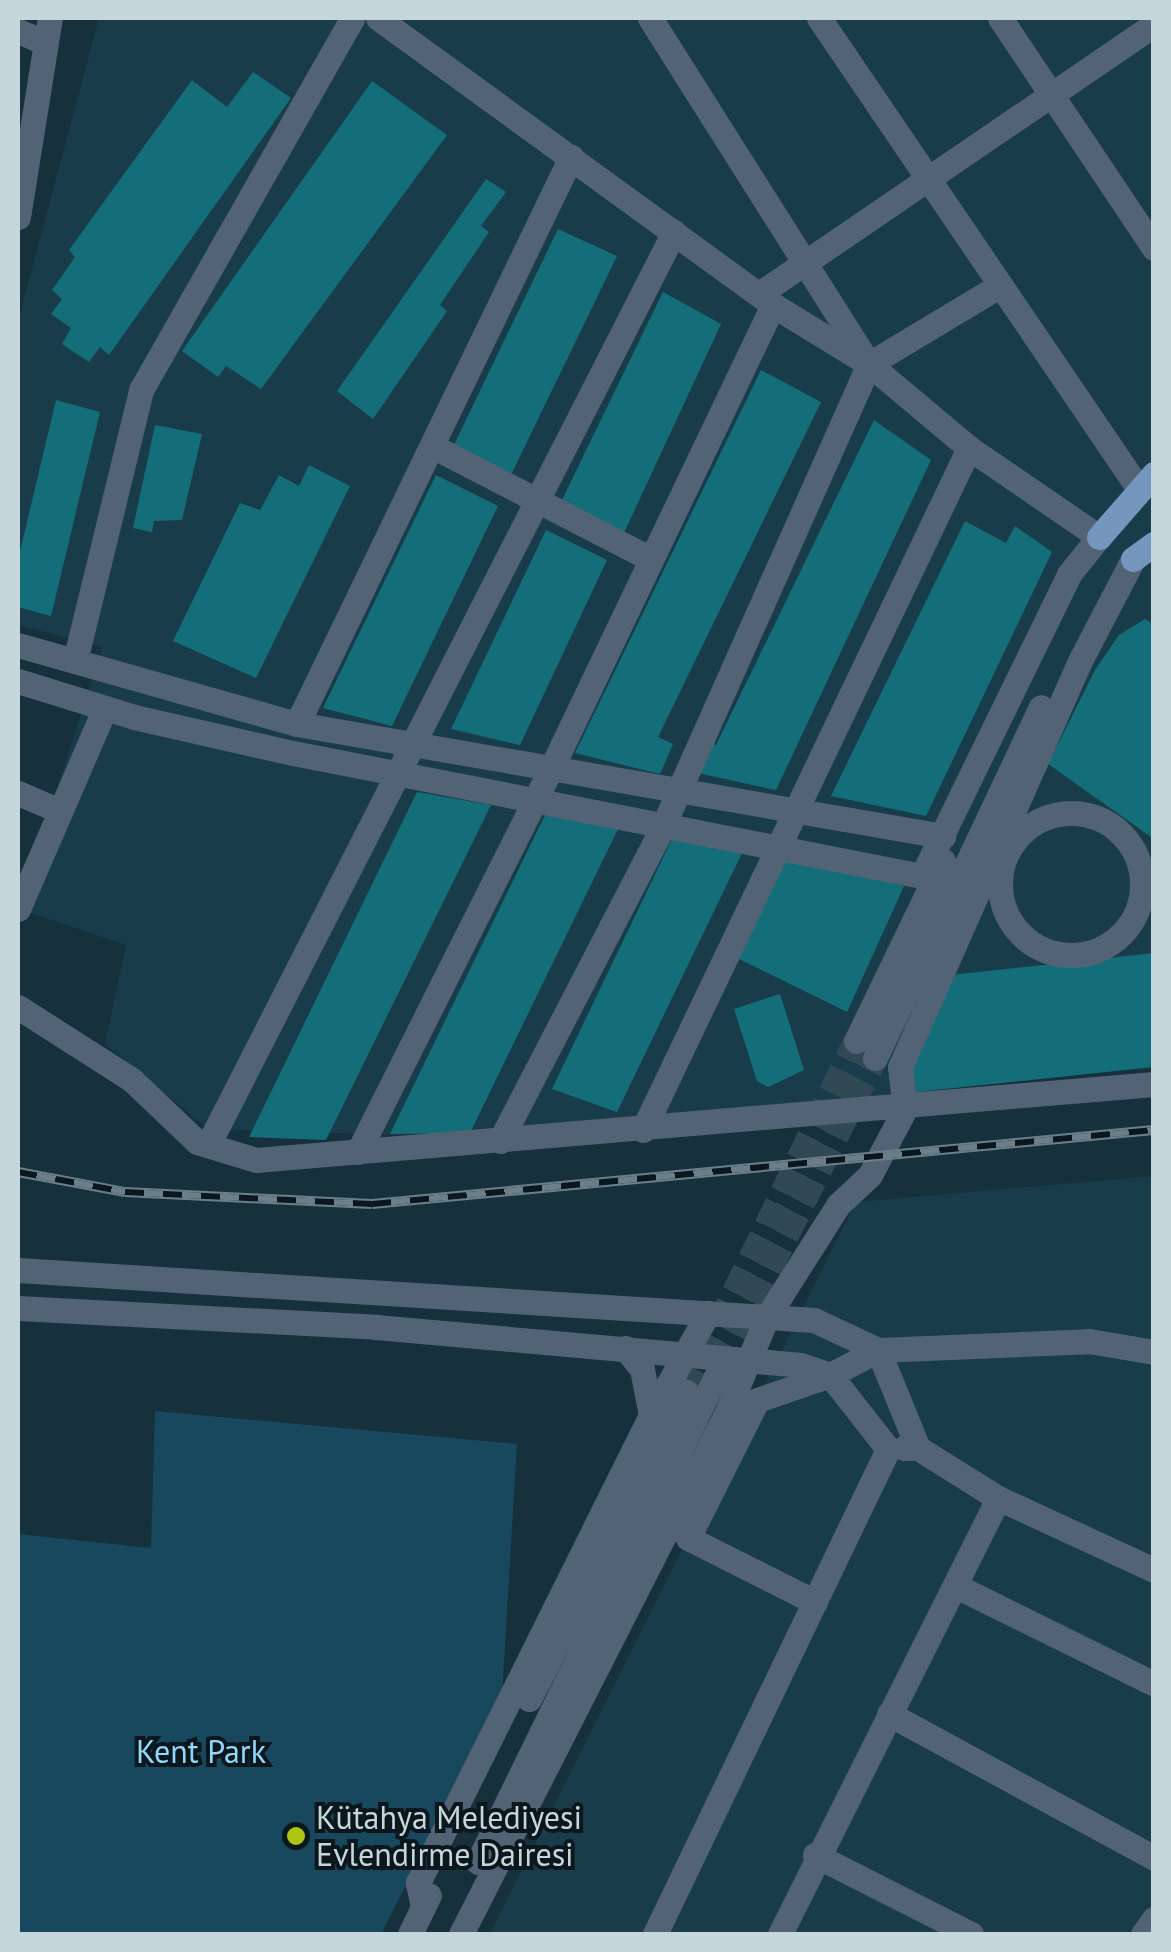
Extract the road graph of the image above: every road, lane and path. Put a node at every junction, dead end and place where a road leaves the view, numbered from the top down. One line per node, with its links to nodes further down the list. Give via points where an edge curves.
1 (352, 18): 27 (street, via 141,390)
2 (378, 18): 10 (street)
3 (650, 18): 15 (street)
4 (819, 18): 11 (street)
5 (1000, 18): 9 (street)
6 (1154, 25): 9 (street)
7 (48, 30): 8 (street); 12 (street)
8 (18, 31)
9 (1052, 92): 11 (street); 14 (street)
10 (571, 157): 13 (street); 19 (street)
11 (926, 179): 15 (street); 16 (street)
12 (18, 217)
13 (674, 232): 17 (street); 22 (street)
14 (1154, 248)
15 (806, 262): 17 (street); 18 (street)
16 (999, 286): 18 (street); 21 (street)
17 (766, 300): 18 (street); 24 (street)
18 (869, 364): 20 (street); 34 (street)
19 (432, 446): 22 (street); 30 (street)
20 (968, 448): 23 (street); 38 (street)
21 (1146, 481): 23 (main road)
22 (539, 501): 24 (street); 31 (street)
23 (1099, 537): 25 (street, via 866,1050 1071,645); 40 (street, via 1069,574)
24 (652, 559): 32 (street)
25 (1147, 559): 47 (street, via 1081,660 900,1066)
26 (18, 645): 27 (street)
27 (75, 661): 30 (street)
28 (18, 680): 29 (street)
29 (105, 708): 33 (street); 37 (street)
30 (297, 724): 31 (street)
31 (417, 745): 32 (street); 33 (street)
32 (551, 769): 34 (street); 36 (street)
33 (401, 774): 36 (street); 50 (street)
34 (676, 791): 38 (street); 39 (street)
35 (18, 793): 37 (street)
36 (533, 799): 39 (street); 51 (street)
37 (60, 811): 43 (street)
38 (798, 812): 40 (street); 41 (street)
39 (664, 824): 41 (street); 49 (street)
40 (943, 836): 41 (street, via 922,876)
41 (779, 847): 48 (street)
42 (1148, 884): 44 (street); 44 (street, via 1127,840 1109,824 1075,814 1039,820 1020,834 999,877 1011,923 1048,952 1096,951)
43 (18, 909)
44 (1143, 919)
45 (18, 1007): 50 (street, via 132,1080)
46 (1154, 1084): 47 (street)
47 (904, 1109): 48 (street); 55 (street, via 870,1175 838,1205)
48 (643, 1130): 49 (street)
49 (500, 1140): 51 (street)
50 (208, 1146): 51 (street, via 256,1160)
51 (358, 1152)
52 (18, 1270): 54 (street)
53 (18, 1308): 56 (street)
54 (708, 1313): 55 (street); 59 (street)
55 (767, 1317): 57 (street, via 814,1320); 60 (street)
56 (625, 1348): 59 (street); 64 (street, via 642,1368)
57 (878, 1350): 58 (street, via 1089,1342); 62 (street); 65 (street)
58 (1154, 1352)
59 (685, 1354): 60 (street); 64 (street)
60 (750, 1360): 62 (street); 77 (street)
61 (720, 1368): 77 (street)
62 (830, 1375): 66 (street); 70 (street, via 757,1400 688,1538)
63 (686, 1392): 75 (street)
64 (651, 1415): 75 (street, via 418,1883)
65 (918, 1448): 66 (street); 67 (street)
66 (888, 1449): 70 (street)
67 (998, 1498): 68 (street); 69 (street)
68 (1154, 1570)
69 (956, 1586): 71 (street); 72 (street)
70 (815, 1602): 79 (street)
71 (1154, 1684)
72 (888, 1714): 73 (street); 74 (street)
73 (815, 1855): 80 (street); 81 (street)
74 (1154, 1858)
75 (423, 1907): 78 (street)
76 (1154, 1918): 82 (street)
77 (461, 1933)
78 (410, 1934)
79 (655, 1934)
80 (780, 1934)
81 (972, 1934)
82 (1143, 1934)

